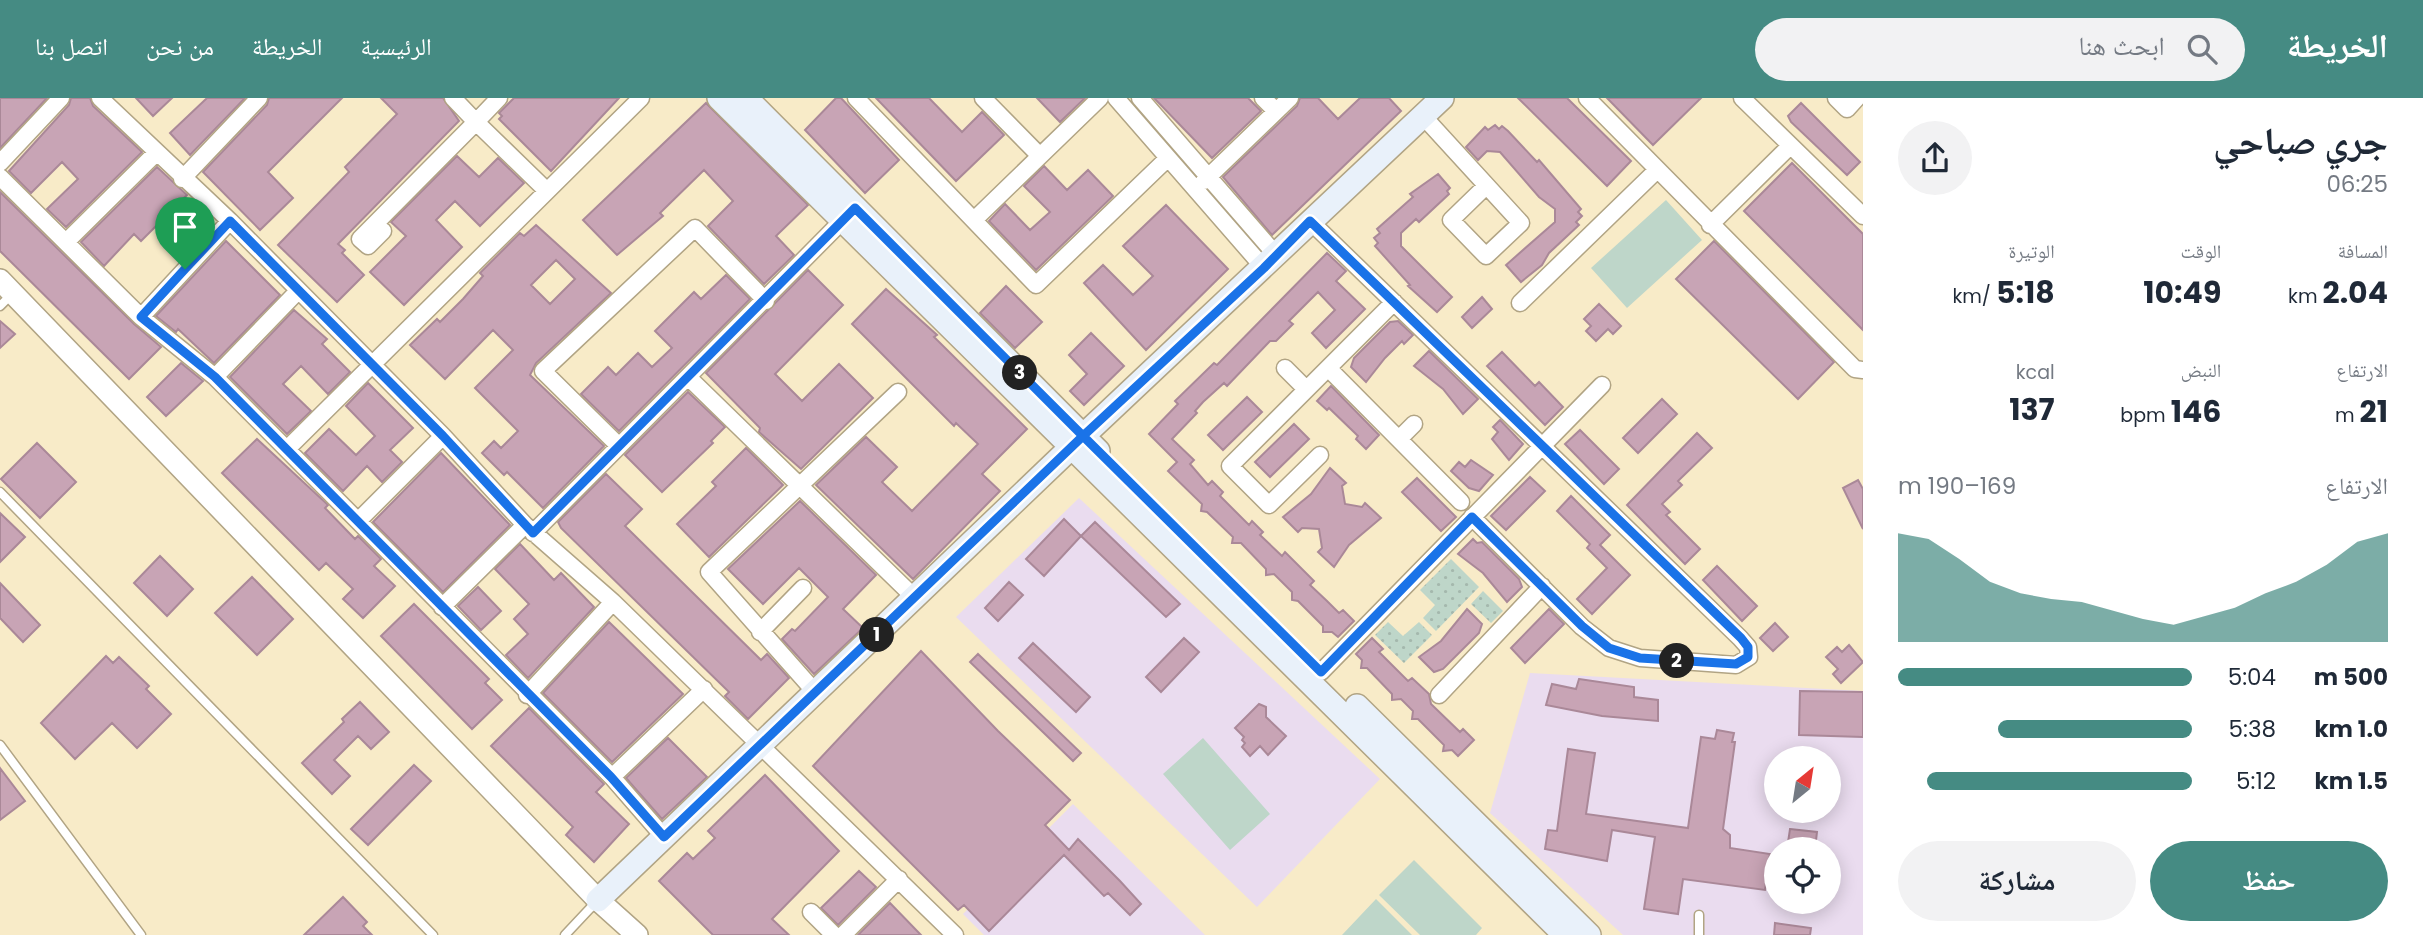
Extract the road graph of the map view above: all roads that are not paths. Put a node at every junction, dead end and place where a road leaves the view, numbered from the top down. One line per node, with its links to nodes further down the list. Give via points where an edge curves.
1 (61, 98): 28 (street)
2 (100, 98): 25 (street)
3 (259, 98): 32 (street)
4 (453, 98): 23 (street)
5 (499, 98): 23 (street)
6 (641, 98): 35 (street)
7 (719, 98): 36 (main road)
8 (746, 98): 36 (main road)
9 (856, 98): 38 (street)
10 (984, 98): 26 (street)
11 (1100, 98): 26 (street)
12 (1116, 98): 27 (street)
13 (1139, 98): 30 (street)
14 (1263, 98): 21 (street)
15 (1290, 98): 21 (street)
16 (1442, 98): 22 (main road)
17 (1587, 98): 29 (street)
18 (1742, 98): 24 (street)
19 (1836, 98): 20 (street, via 1847,109)
20 (1857, 98)
21 (1276, 111): 30 (street)
22 (1423, 116): 33 (street); 40 (main road)
23 (477, 122): 35 (street); 42 (street, via 360,239 368,246)
24 (1790, 146): 37 (street); 41 (street)
25 (156, 153): 32 (street); 43 (street)
26 (1040, 156): 38 (street)
27 (1168, 158): 34 (street); 38 (street, via 1036,285)
28 (0, 163)
29 (1656, 171): 41 (street); 49 (street)
30 (1209, 176): 34 (street); 44 (street)
31 (0, 177): 43 (street)
32 (182, 179): 39 (street)
33 (1486, 186): 33 (street, via 1521,223 1486,256 1451,220)
34 (1196, 189): 44 (street)
35 (547, 191): 51 (street)
36 (848, 215): 47 (street); 63 (main road)
37 (1863, 216)
38 (974, 220)
39 (230, 221): 45 (street); 50 (street)
40 (1310, 221): 44 (main road); 48 (street)
41 (1710, 225): 54 (street, via 1855,369)
42 (383, 231)
43 (66, 242): 50 (street)
44 (1271, 262): 63 (main road)
45 (298, 291): 51 (street); 55 (street)
46 (4, 293): 90 (street)
47 (766, 300): 56 (street); 64 (street, via 695,228 543,371)
48 (1394, 302): 53 (street); 65 (street)
49 (1520, 303)
50 (141, 317): 55 (street)
51 (369, 363): 61 (street); 66 (street)
52 (1285, 368): 58 (street)
53 (1328, 368): 58 (street); 62 (street)
54 (1863, 370)
55 (215, 377): 66 (street)
56 (688, 377): 64 (street); 68 (street)
57 (1602, 385): 65 (street)
58 (1306, 389): 67 (street, via 1230,466 1269,505)
59 (898, 392): 68 (street)
60 (1414, 424): 62 (street)
61 (443, 436): 72 (street); 73 (street)
62 (1399, 439): 70 (street)
63 (1078, 441): 76 (main road); 80 (main road); 100 (main road)
64 (618, 445): 73 (street)
65 (1542, 446): 71 (street); 74 (street, via 1741,638 1748,657 1736,664 1640,658 1609,648)
66 (287, 449): 72 (street)
67 (1320, 455)
68 (798, 485): 76 (street); 79 (street, via 709,572)
69 (0, 492): 94 (lane)
70 (1461, 502)
71 (1472, 517): 74 (street); 80 (street)
72 (358, 521): 78 (street)
73 (529, 529): 77 (street); 78 (street)
74 (1542, 586): 84 (street)
75 (803, 588): 79 (street)
76 (915, 598): 82 (main road)
77 (613, 603): 81 (street); 83 (street)
78 (442, 607): 83 (street)
79 (760, 632): 82 (street)
80 (1321, 672): 101 (main road)
81 (704, 689): 85 (street); 87 (street)
82 (816, 693): 85 (main road)
83 (527, 695): 87 (street)
84 (1439, 695)
85 (760, 744): 88 (main road); 89 (street)
86 (0, 745): 93 (lane)
87 (611, 777): 88 (street)
88 (664, 837): 90 (main road)
89 (898, 879): 98 (street); 99 (street)
90 (598, 900): 95 (lane); 96 (street)
91 (811, 912): 97 (street)
92 (1699, 915): 102 (lane)
93 (141, 935)
94 (433, 935)
95 (565, 935)
96 (637, 935)
97 (834, 935)
98 (843, 935)
99 (955, 935)
100 (1565, 935)
101 (1589, 935)
102 (1699, 935)

